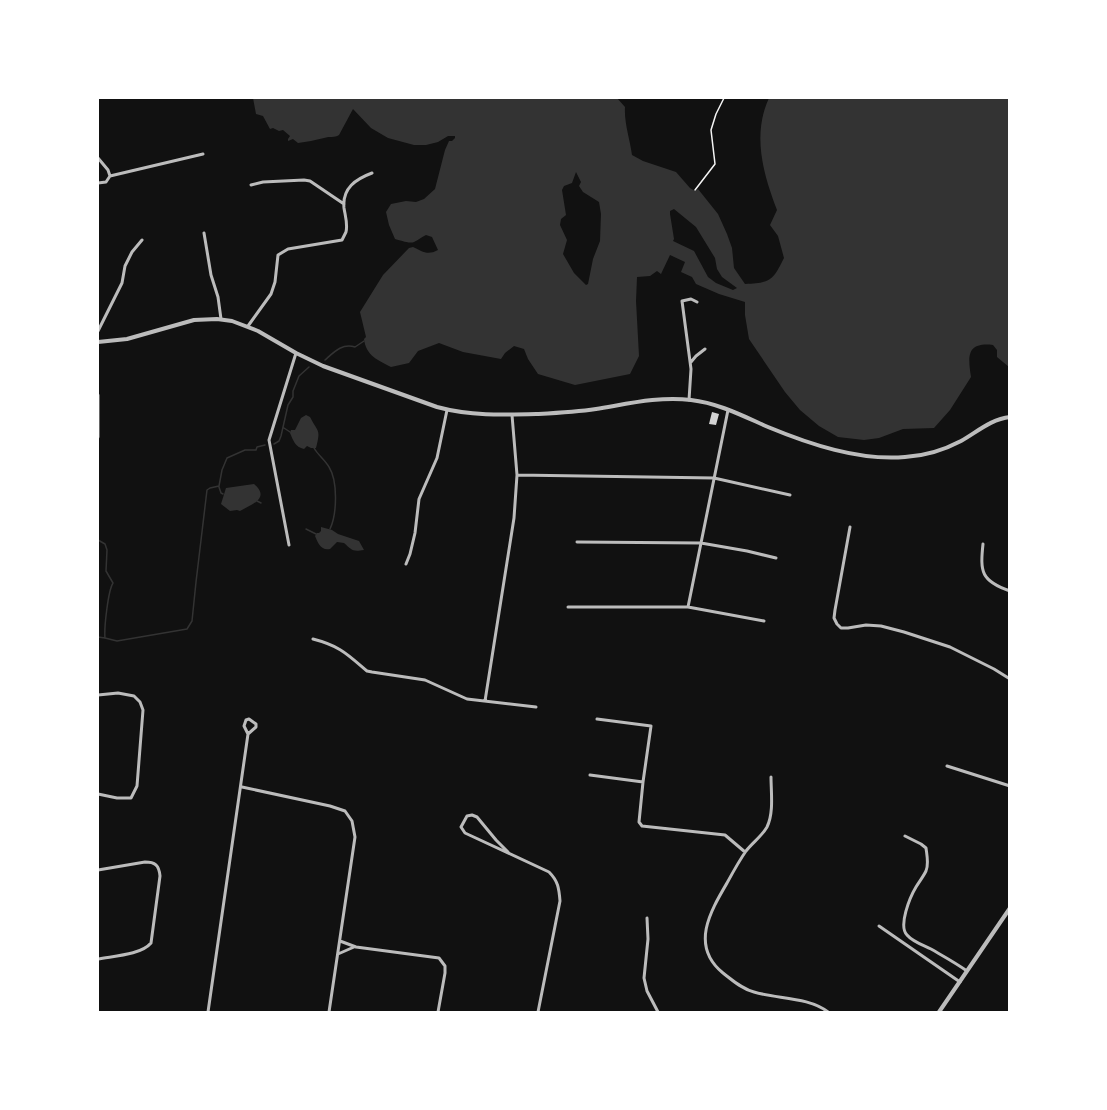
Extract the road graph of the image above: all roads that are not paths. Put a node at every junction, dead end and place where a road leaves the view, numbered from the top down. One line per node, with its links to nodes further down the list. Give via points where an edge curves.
1 (203, 154): 4 (street)
2 (98, 158): 4 (street)
3 (372, 173): 7 (street, via 351,183)
4 (110, 176): 5 (street, via 106,182)
5 (98, 183)
6 (251, 185): 7 (street, via 310,181)
7 (344, 204): 12 (street, via 347,220 342,240 280,253 271,294)
8 (204, 233): 11 (street)
9 (142, 240): 13 (street, via 125,266 122,283)
10 (697, 302): 17 (street, via 682,301)
11 (221, 319): 12 (street); 14 (street, via 194,320 127,339)
12 (248, 326): 16 (street)
13 (98, 331)
14 (98, 342)
15 (705, 349): 17 (street)
16 (296, 353): 20 (street, via 332,370); 32 (street, via 269,440)
17 (690, 364): 19 (street)
18 (98, 394): 24 (street)
19 (690, 400): 21 (street); 22 (street)
20 (447, 410): 22 (street); 34 (street, via 437,458 419,498)
21 (728, 410): 23 (street, via 814,445 885,458 936,451 996,420); 26 (street)
22 (512, 415): 25 (street)
23 (1010, 417)
24 (98, 437)
25 (518, 475): 26 (street); 42 (street)
26 (714, 478): 27 (street); 30 (street)
27 (790, 495)
28 (850, 527): 40 (street, via 834,618 841,628 881,626 932,641 974,657)
29 (577, 542): 30 (street)
30 (701, 543): 33 (street); 37 (street)
31 (983, 544): 35 (street, via 982,568 986,578)
32 (289, 545)
33 (776, 558)
34 (406, 564)
35 (1010, 591)
36 (568, 607): 37 (street)
37 (688, 607): 38 (street)
38 (764, 621)
39 (314, 639): 42 (street, via 340,649 367,671 425,680 467,699)
40 (1010, 680)
41 (98, 695): 52 (street, via 134,696 142,710 135,792 131,798 123,799)
42 (485, 701): 43 (street)
43 (536, 707)
44 (597, 719): 49 (street, via 651,726)
45 (248, 734): 45 (street, via 244,726 249,719 256,727); 51 (street)
46 (947, 766): 50 (street)
47 (590, 775): 49 (street)
48 (771, 777): 55 (street, via 769,821)
49 (643, 782): 55 (street, via 639,822 642,826 725,835)
50 (1010, 786)
51 (242, 787): 60 (street, via 330,806 345,811 352,821 355,837); 66 (street)
52 (98, 794)
53 (905, 836): 64 (street, via 926,848 928,862 908,907 904,930)
54 (508, 852): 54 (street, via 463,831 467,816 477,817); 69 (street, via 549,872 559,889 560,901)
55 (745, 852): 71 (street, via 707,921 705,934 712,961 741,987 822,1007)
56 (98, 870): 63 (street, via 145,862 157,864 160,869 151,943 139,951)
57 (1010, 908): 64 (street)
58 (647, 918): 70 (street, via 644,978)
59 (879, 926): 65 (street)
60 (340, 941): 61 (street); 62 (street)
61 (356, 946): 62 (street); 68 (street, via 440,958 446,973)
62 (338, 954): 67 (street)
63 (98, 959)
64 (967, 972): 65 (street)
65 (960, 982): 72 (street)
66 (208, 1012)
67 (329, 1012)
68 (438, 1012)
69 (537, 1012)
70 (658, 1012)
71 (828, 1012)
72 (939, 1012)

